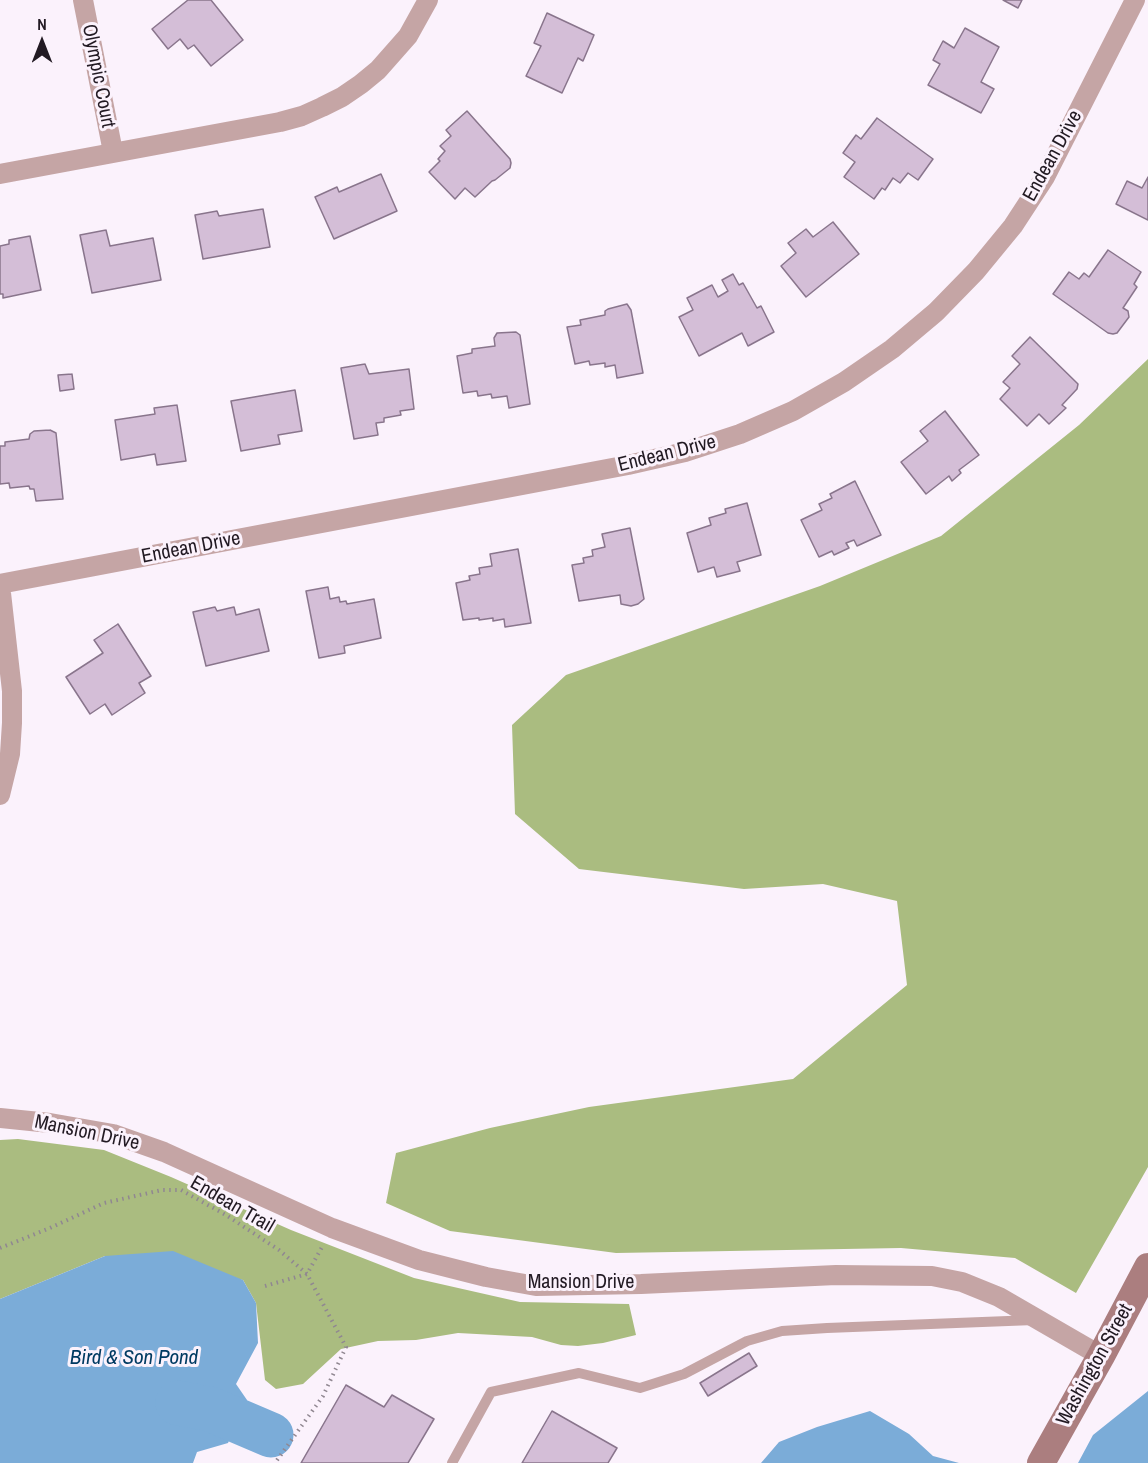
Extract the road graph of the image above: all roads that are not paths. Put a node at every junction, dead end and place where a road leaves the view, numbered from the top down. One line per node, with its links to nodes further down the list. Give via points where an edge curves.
1 (83, 0): 4 (street, Olympic Court)
2 (428, 0): 4 (street, via 408,36 378,70 322,107 280,122)
3 (1135, 0): 6 (street, Endean Drive, via 1044,177 1013,226 976,271 892,350 793,411 685,452 628,465)
4 (113, 152): 5 (street)
5 (0, 174)
6 (0, 584): 7 (street, via 12,691 10,754)
7 (0, 795)
8 (0, 1118): 10 (street, Mansion Drive, via 113,1134 165,1152 332,1228 418,1260 486,1277 536,1286 836,1275 932,1276 962,1282 999,1297)
9 (1148, 1267): 11 (main road, Washington Street)
10 (1040, 1320): 11 (street, Mansion Drive); 12 (lane, via 782,1331 747,1341 684,1374 640,1388 579,1373 491,1392)
11 (1101, 1356): 13 (main road, Washington Street)
12 (452, 1463)
13 (1041, 1463)

